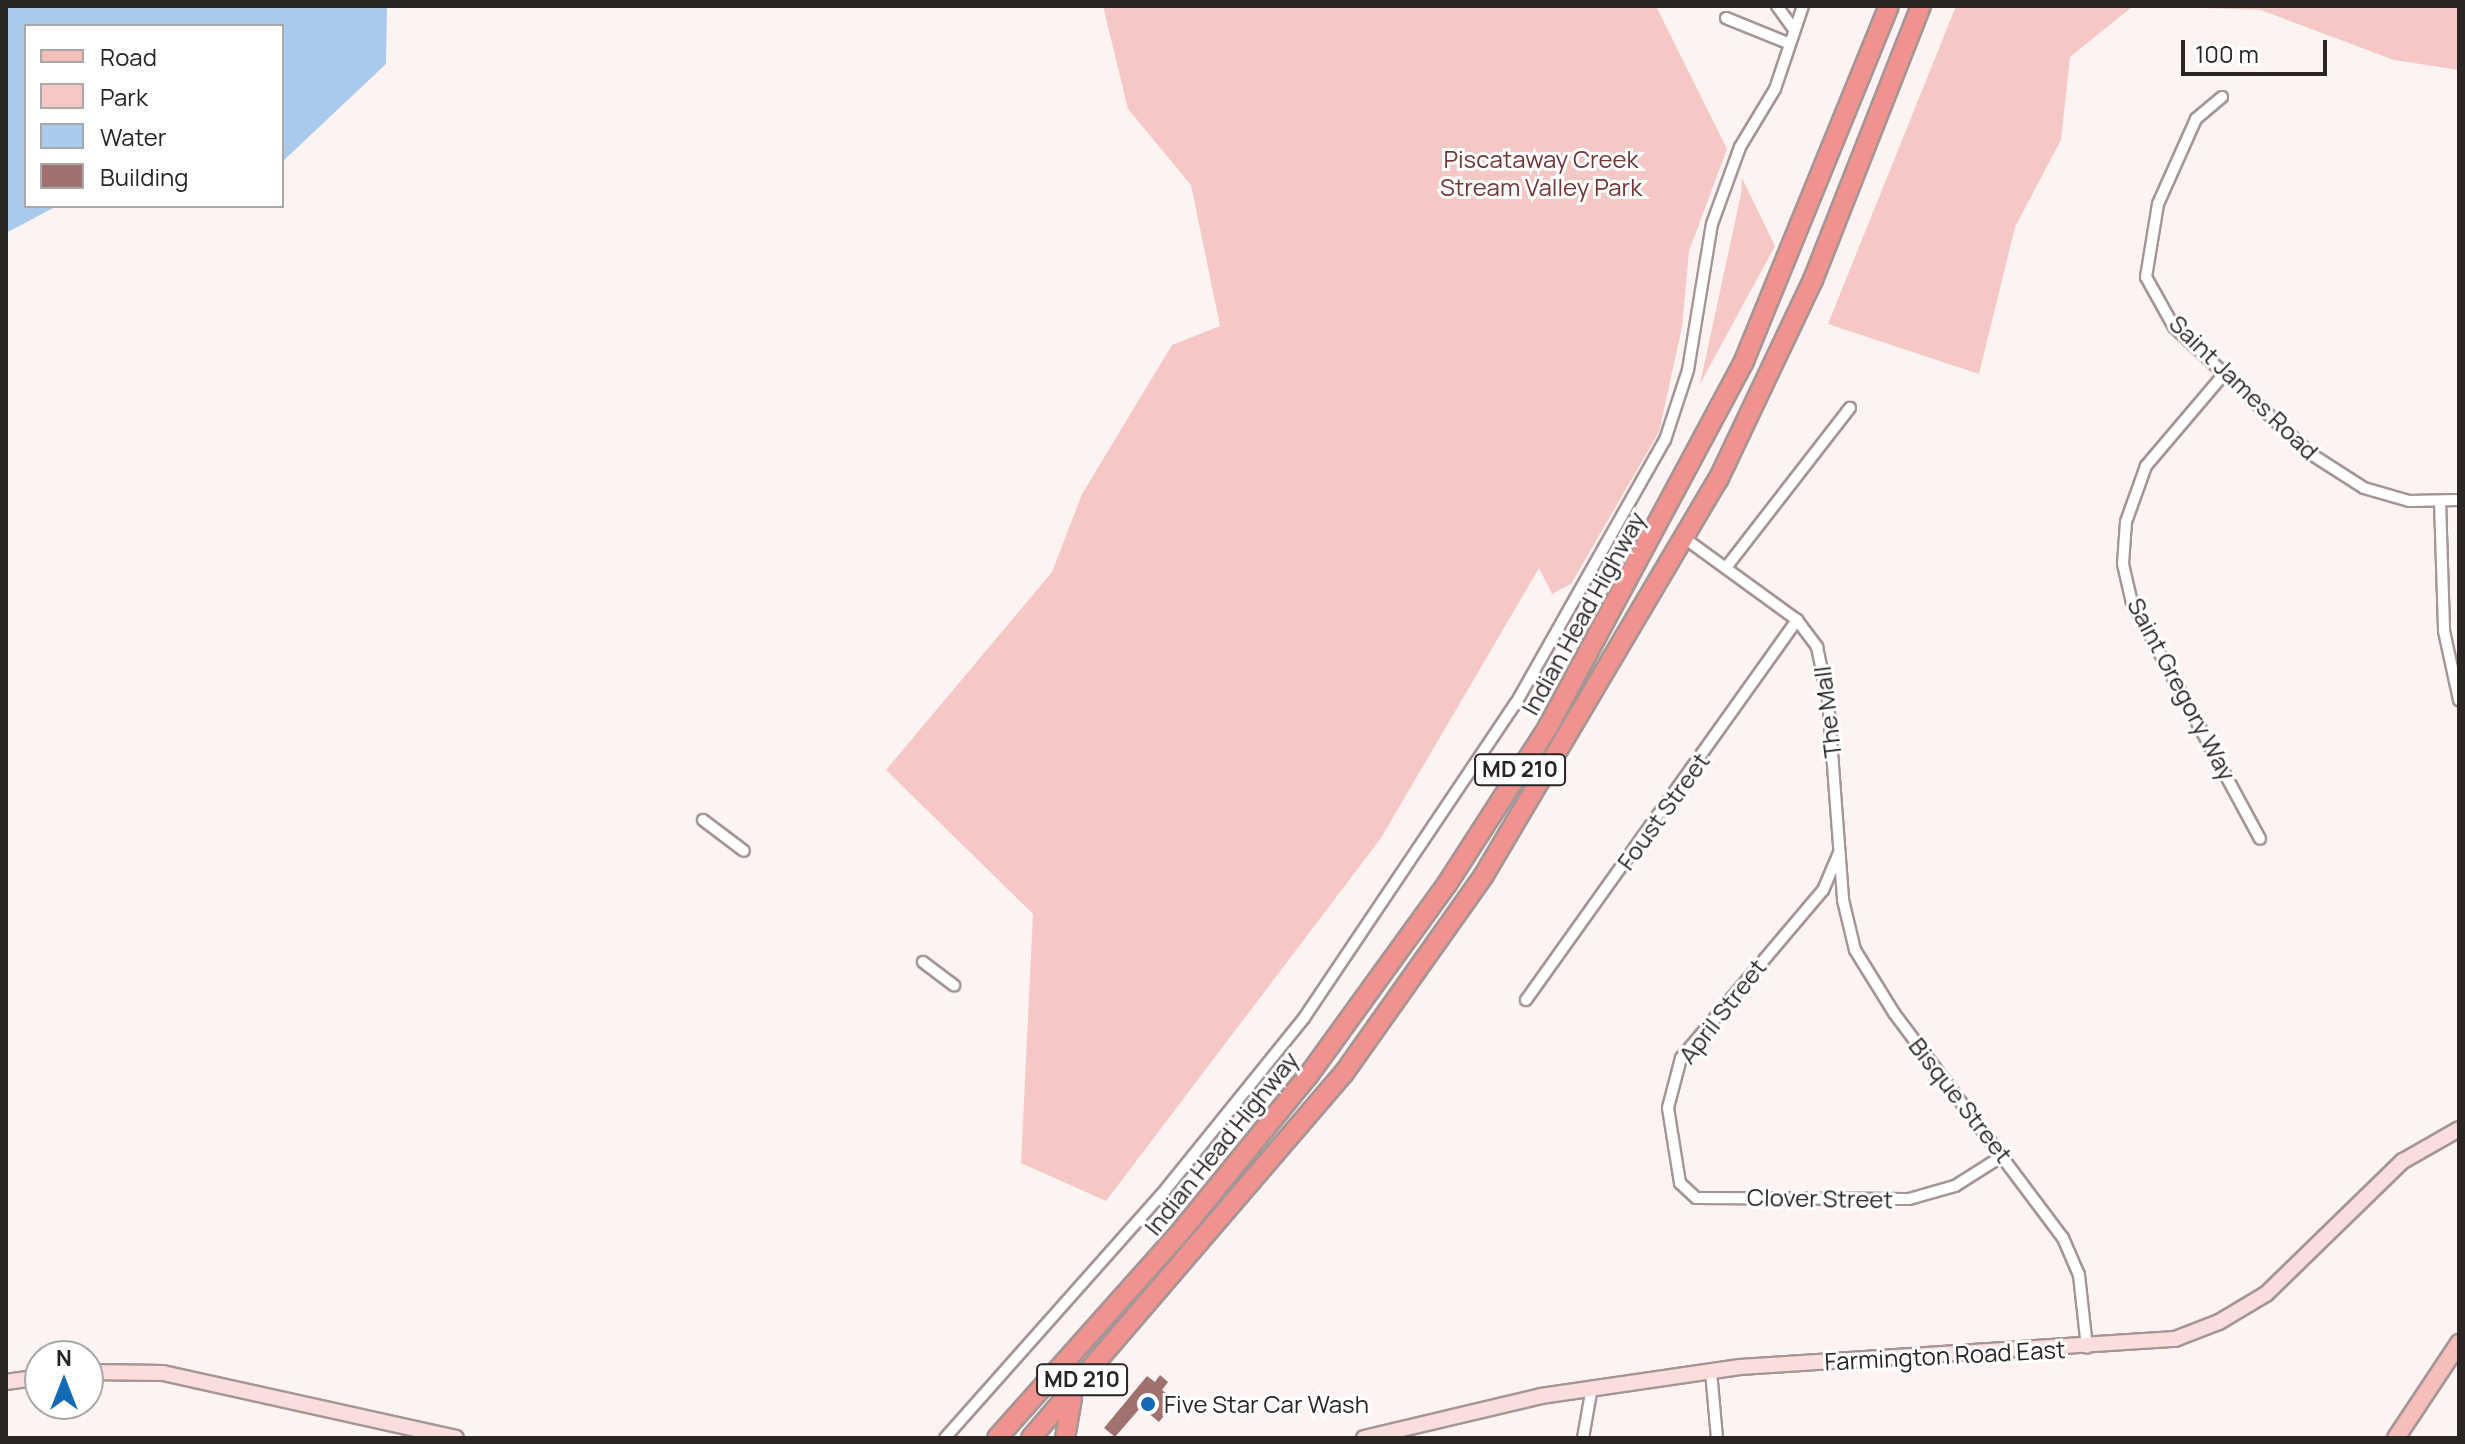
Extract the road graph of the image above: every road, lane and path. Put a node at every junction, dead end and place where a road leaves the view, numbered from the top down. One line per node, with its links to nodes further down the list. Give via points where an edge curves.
1 (1777, 6): 6 (street)
2 (1803, 6): 6 (street)
3 (1889, 6): 35 (highway, Indian Head Highway / MD 210, via 1744,361 1548,727 1447,884 1308,1076 1192,1219)
4 (1921, 6): 13 (highway, Indian Head Highway / MD 210, via 1813,280)
5 (1726, 18): 7 (street)
6 (1794, 29): 7 (street)
7 (1788, 43): 34 (street, via 1775,89 1740,147 1712,224 1688,370 1665,440 1516,703 1304,1018 1166,1189)
8 (2222, 97): 9 (street, Saint James Road, via 2196,119 2158,204 2146,277 2174,327)
9 (2224, 374): 12 (street, Saint James Road, via 2311,454 2364,488 2409,501); 18 (street, Saint Gregory Way, via 2146,466 2126,522 2123,564 2132,602)
10 (1850, 408): 14 (street)
11 (2459, 500): 12 (street, Saint James Road)
12 (2440, 501): 16 (street, via 2444,631)
13 (1687, 540): 14 (street, The Mall); 28 (highway, Indian Head Highway / MD 210, via 1484,875 1424,961 1280,1153)
14 (1728, 565): 15 (street, The Mall)
15 (1797, 620): 20 (street, The Mall, via 1822,664); 23 (street, Foust Street)
16 (2459, 700)
17 (703, 820): 19 (street)
18 (2260, 839)
19 (744, 851)
20 (1840, 851): 25 (street, Bisque Street, via 1846,917 1867,976); 26 (street, April Street, via 1823,890 1713,1013 1675,1070 1670,1144)
21 (923, 962): 22 (street)
22 (954, 985)
23 (1526, 1000)
24 (2459, 1129): 29 (main road, Farmington Road East, via 2403,1161 2266,1294 2235,1314 2175,1339)
25 (2004, 1155): 26 (street, Clover Street, via 1955,1186 1901,1199 1704,1198); 29 (street, Bisque Street, via 2072,1255)
26 (1685, 1192)
27 (2459, 1343): 41 (main road)
28 (1110, 1348): 36 (highway, Indian Head Highway / MD 210); 37 (highway, via 1066,1411)
29 (2087, 1348): 30 (main road, Farmington Road East)
30 (1711, 1371): 32 (main road, Farmington Road East); 40 (street)
31 (104, 1373): 33 (main road, via 184,1377)
32 (1592, 1387): 38 (main road, Farmington Road East); 39 (street)
33 (456, 1438)
34 (945, 1438)
35 (997, 1438)
36 (1031, 1438)
37 (1065, 1438)
38 (1364, 1438)
39 (1583, 1438)
40 (1717, 1438)
41 (2396, 1438)

